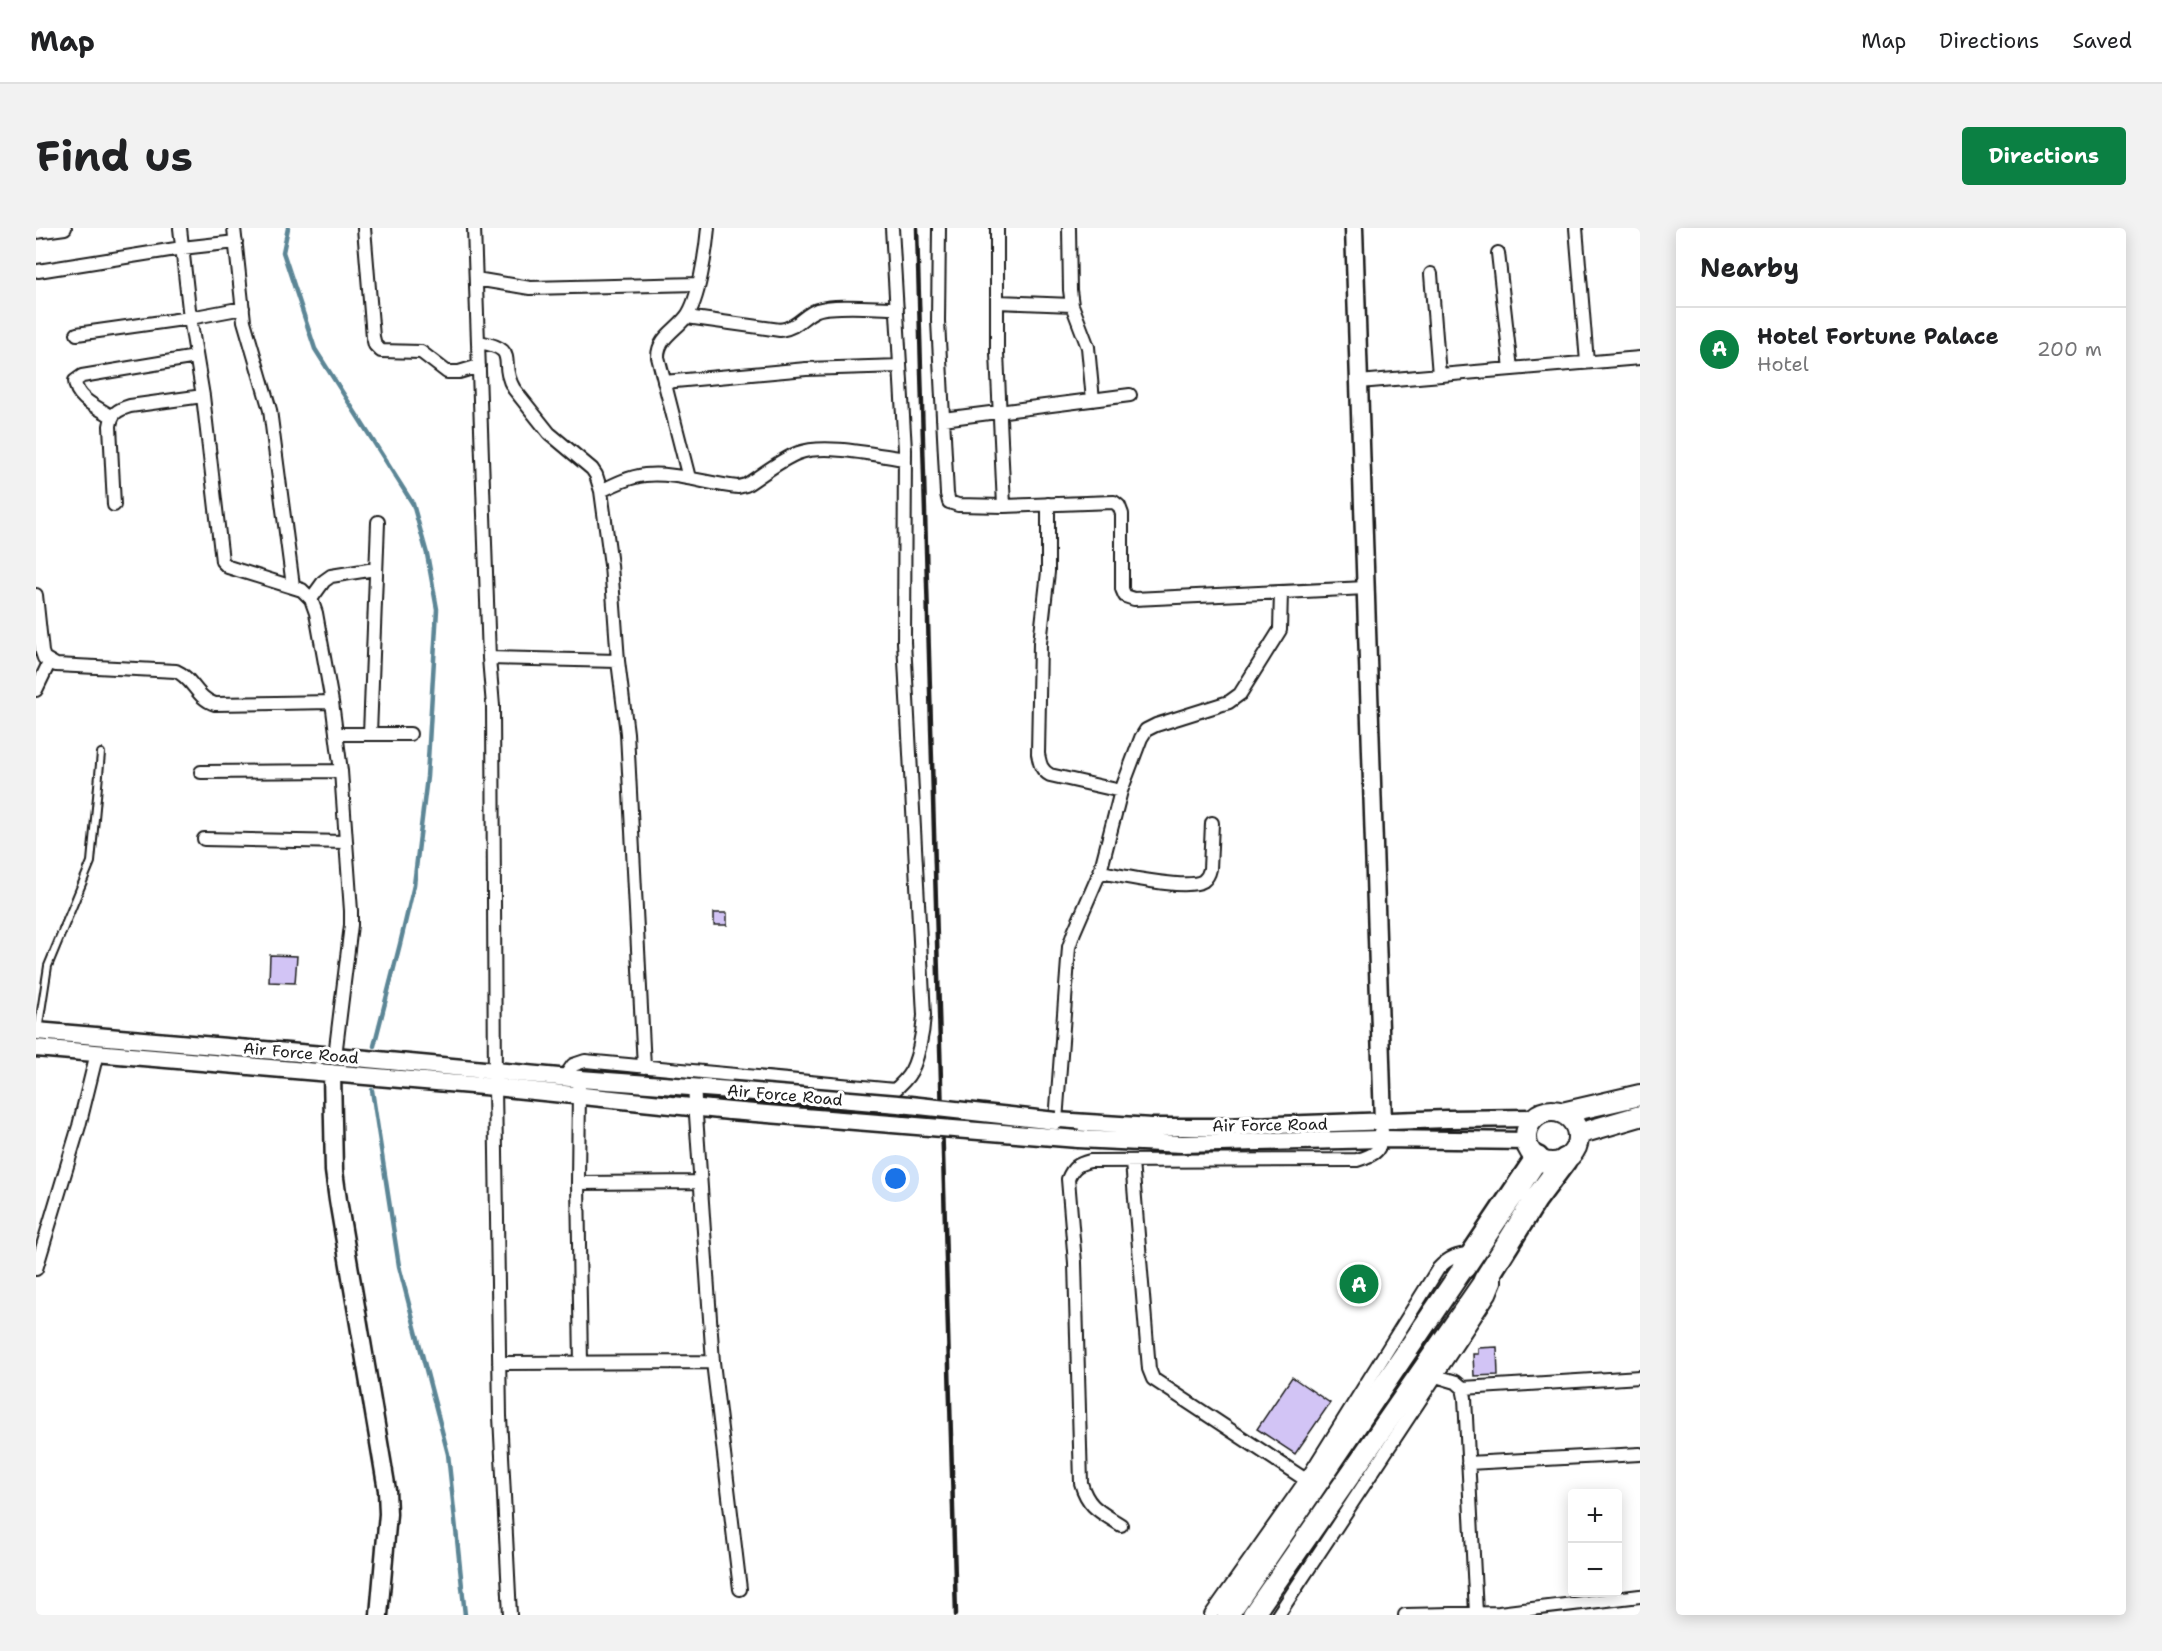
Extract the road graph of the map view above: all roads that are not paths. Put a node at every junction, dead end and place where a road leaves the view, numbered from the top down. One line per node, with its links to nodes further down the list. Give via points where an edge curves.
1 (65, 228): 13 (street)
2 (180, 228): 15 (street)
3 (234, 228): 14 (street)
4 (364, 228): 32 (street, via 375,345 381,351 422,352 447,372)
5 (474, 228): 19 (street)
6 (708, 228): 20 (street)
7 (892, 228): 24 (street)
8 (939, 228): 43 (street)
9 (997, 228): 21 (street)
10 (1069, 228): 22 (street)
11 (1354, 228): 37 (street)
12 (1576, 228): 31 (street)
13 (36, 232)
14 (236, 242): 15 (street); 23 (street)
15 (182, 248): 17 (street); 26 (street)
16 (1498, 253): 34 (street)
17 (38, 271)
18 (1431, 274): 35 (street)
19 (476, 279): 20 (street, via 530,288); 28 (street)
20 (698, 284): 25 (street)
21 (997, 302): 22 (street); 41 (street)
22 (1072, 305): 40 (street, via 1088,347)
23 (243, 308): 26 (street); 52 (street, via 270,410)
24 (897, 308): 25 (street, via 828,308 815,311 792,328 780,330); 33 (street)
25 (687, 317): 36 (street, via 658,349)
26 (190, 318): 27 (street); 29 (street)
27 (77, 334)
28 (479, 342): 32 (street); 46 (street, via 498,345 504,351 514,389 549,433 592,469)
29 (196, 357): 39 (street); 42 (street, via 82,376 75,381 81,396)
30 (1640, 358): 31 (street)
31 (1587, 362): 34 (street)
32 (479, 366): 57 (street)
33 (900, 366): 36 (street, via 806,369); 44 (street)
34 (1511, 369): 35 (street)
35 (1439, 375): 37 (street)
36 (664, 382): 45 (street)
37 (1359, 382): 53 (street)
38 (1130, 395): 40 (street)
39 (203, 396): 42 (street, via 130,406); 52 (street, via 222,561 228,567)
40 (1093, 400): 41 (street)
41 (1001, 412): 43 (street); 49 (street)
42 (111, 416): 48 (street)
43 (943, 419): 49 (street, via 949,502)
44 (905, 459): 45 (street, via 848,451 805,451 738,487); 81 (street, via 904,642 924,1015 911,1071)
45 (689, 478): 46 (street, via 644,475)
46 (601, 491): 58 (street)
47 (1048, 504): 49 (street); 54 (street, via 1114,502 1119,506 1125,596 1134,599); 68 (street, via 1048,572 1040,644 1040,763 1050,775)
48 (114, 506)
49 (1004, 506)
50 (378, 522): 51 (street)
51 (375, 569): 56 (street, via 331,576); 63 (street)
52 (293, 586): 56 (street)
53 (1366, 588): 54 (street); 90 (street)
54 (1281, 592): 68 (street, via 1280,630 1240,694 1229,702 1146,730)
55 (36, 595): 59 (street, via 42,652)
56 (311, 599): 61 (street)
57 (489, 658): 58 (street); 78 (street, via 493,706)
58 (618, 661): 76 (street, via 627,733)
59 (49, 663): 60 (street); 61 (street, via 176,672 184,674 202,698 215,704)
60 (36, 690)
61 (332, 702): 62 (street)
62 (336, 734): 63 (street); 66 (street)
63 (370, 734): 64 (street)
64 (410, 734)
65 (101, 753): 73 (lane, via 91,862 48,966)
66 (341, 771): 67 (street); 71 (street)
67 (201, 772)
68 (1121, 791): 72 (street)
69 (1212, 823): 72 (street, via 1210,869 1202,882 1152,881)
70 (204, 839): 71 (street)
71 (346, 842): 75 (street, via 351,925)
72 (1100, 872): 89 (street, via 1069,947)
73 (37, 1037): 74 (street, Air Force Road); 75 (street, Air Force Road)
74 (97, 1053): 77 (street, Air Force Road); 98 (street)
75 (335, 1056): 78 (street, Air Force Road)
76 (644, 1067): 79 (street, via 585,1061 573,1065); 81 (street)
77 (332, 1072): 78 (street, Air Force Road); 116 (street, via 334,1171 387,1490)
78 (495, 1078): 79 (street, Air Force Road); 83 (street, Air Force Road); 101 (street)
79 (572, 1078): 80 (street, Air Force Road); 83 (street)
80 (694, 1086): 84 (street, Air Force Road, bridge); 85 (street)
81 (895, 1090): 84 (street)
82 (1640, 1095): 86 (main road)
83 (579, 1096): 85 (street, Air Force Road); 96 (street)
84 (879, 1103): 89 (street, Air Force Road, bridge)
85 (696, 1109): 90 (street, Air Force Road, bridge, via 1182,1144); 95 (street)
86 (1562, 1113): 88 (main road, via 1549,1111); 91 (main road, via 1575,1124)
87 (1640, 1116): 91 (main road)
88 (1536, 1118): 90 (street, Air Force Road, via 1447,1119); 92 (main road, via 1527,1130)
89 (1056, 1121): 90 (street, Air Force Road, via 1152,1127)
90 (1382, 1130): 92 (street, Air Force Road); 94 (street, via 1380,1148 1357,1160)
91 (1578, 1134): 93 (main road, via 1573,1153)
92 (1532, 1149): 93 (main road, via 1546,1162); 97 (highway)
93 (1566, 1160): 99 (highway, via 1535,1200)
94 (1132, 1162): 108 (street, via 1149,1369 1153,1379); 109 (street, via 1090,1161 1072,1168 1068,1179 1075,1263 1081,1483 1090,1505)
95 (700, 1182): 96 (street); 100 (street)
96 (578, 1184): 102 (street)
97 (1468, 1260): 108 (street, via 1454,1255 1438,1269); 119 (main road)
98 (37, 1263)
99 (1490, 1272): 103 (street, via 1495,1282 1490,1294); 120 (main road)
100 (713, 1362): 102 (street); 110 (street)
101 (499, 1363): 102 (street); 117 (street)
102 (581, 1363)
103 (1436, 1376): 105 (street); 121 (street)
104 (1640, 1377): 105 (street)
105 (1463, 1388): 107 (street)
106 (1640, 1454): 107 (street)
107 (1468, 1463): 113 (street)
108 (1306, 1480): 118 (street)
109 (1121, 1525)
110 (740, 1589)
111 (1640, 1596): 112 (street)
112 (1568, 1609): 115 (street)
113 (1476, 1613): 114 (street); 115 (street)
114 (1432, 1614): 122 (street)
115 (1500, 1614)
116 (380, 1615)
117 (510, 1615)
118 (1211, 1615)
119 (1228, 1615)
120 (1252, 1615)
121 (1278, 1615)
122 (1405, 1615)

